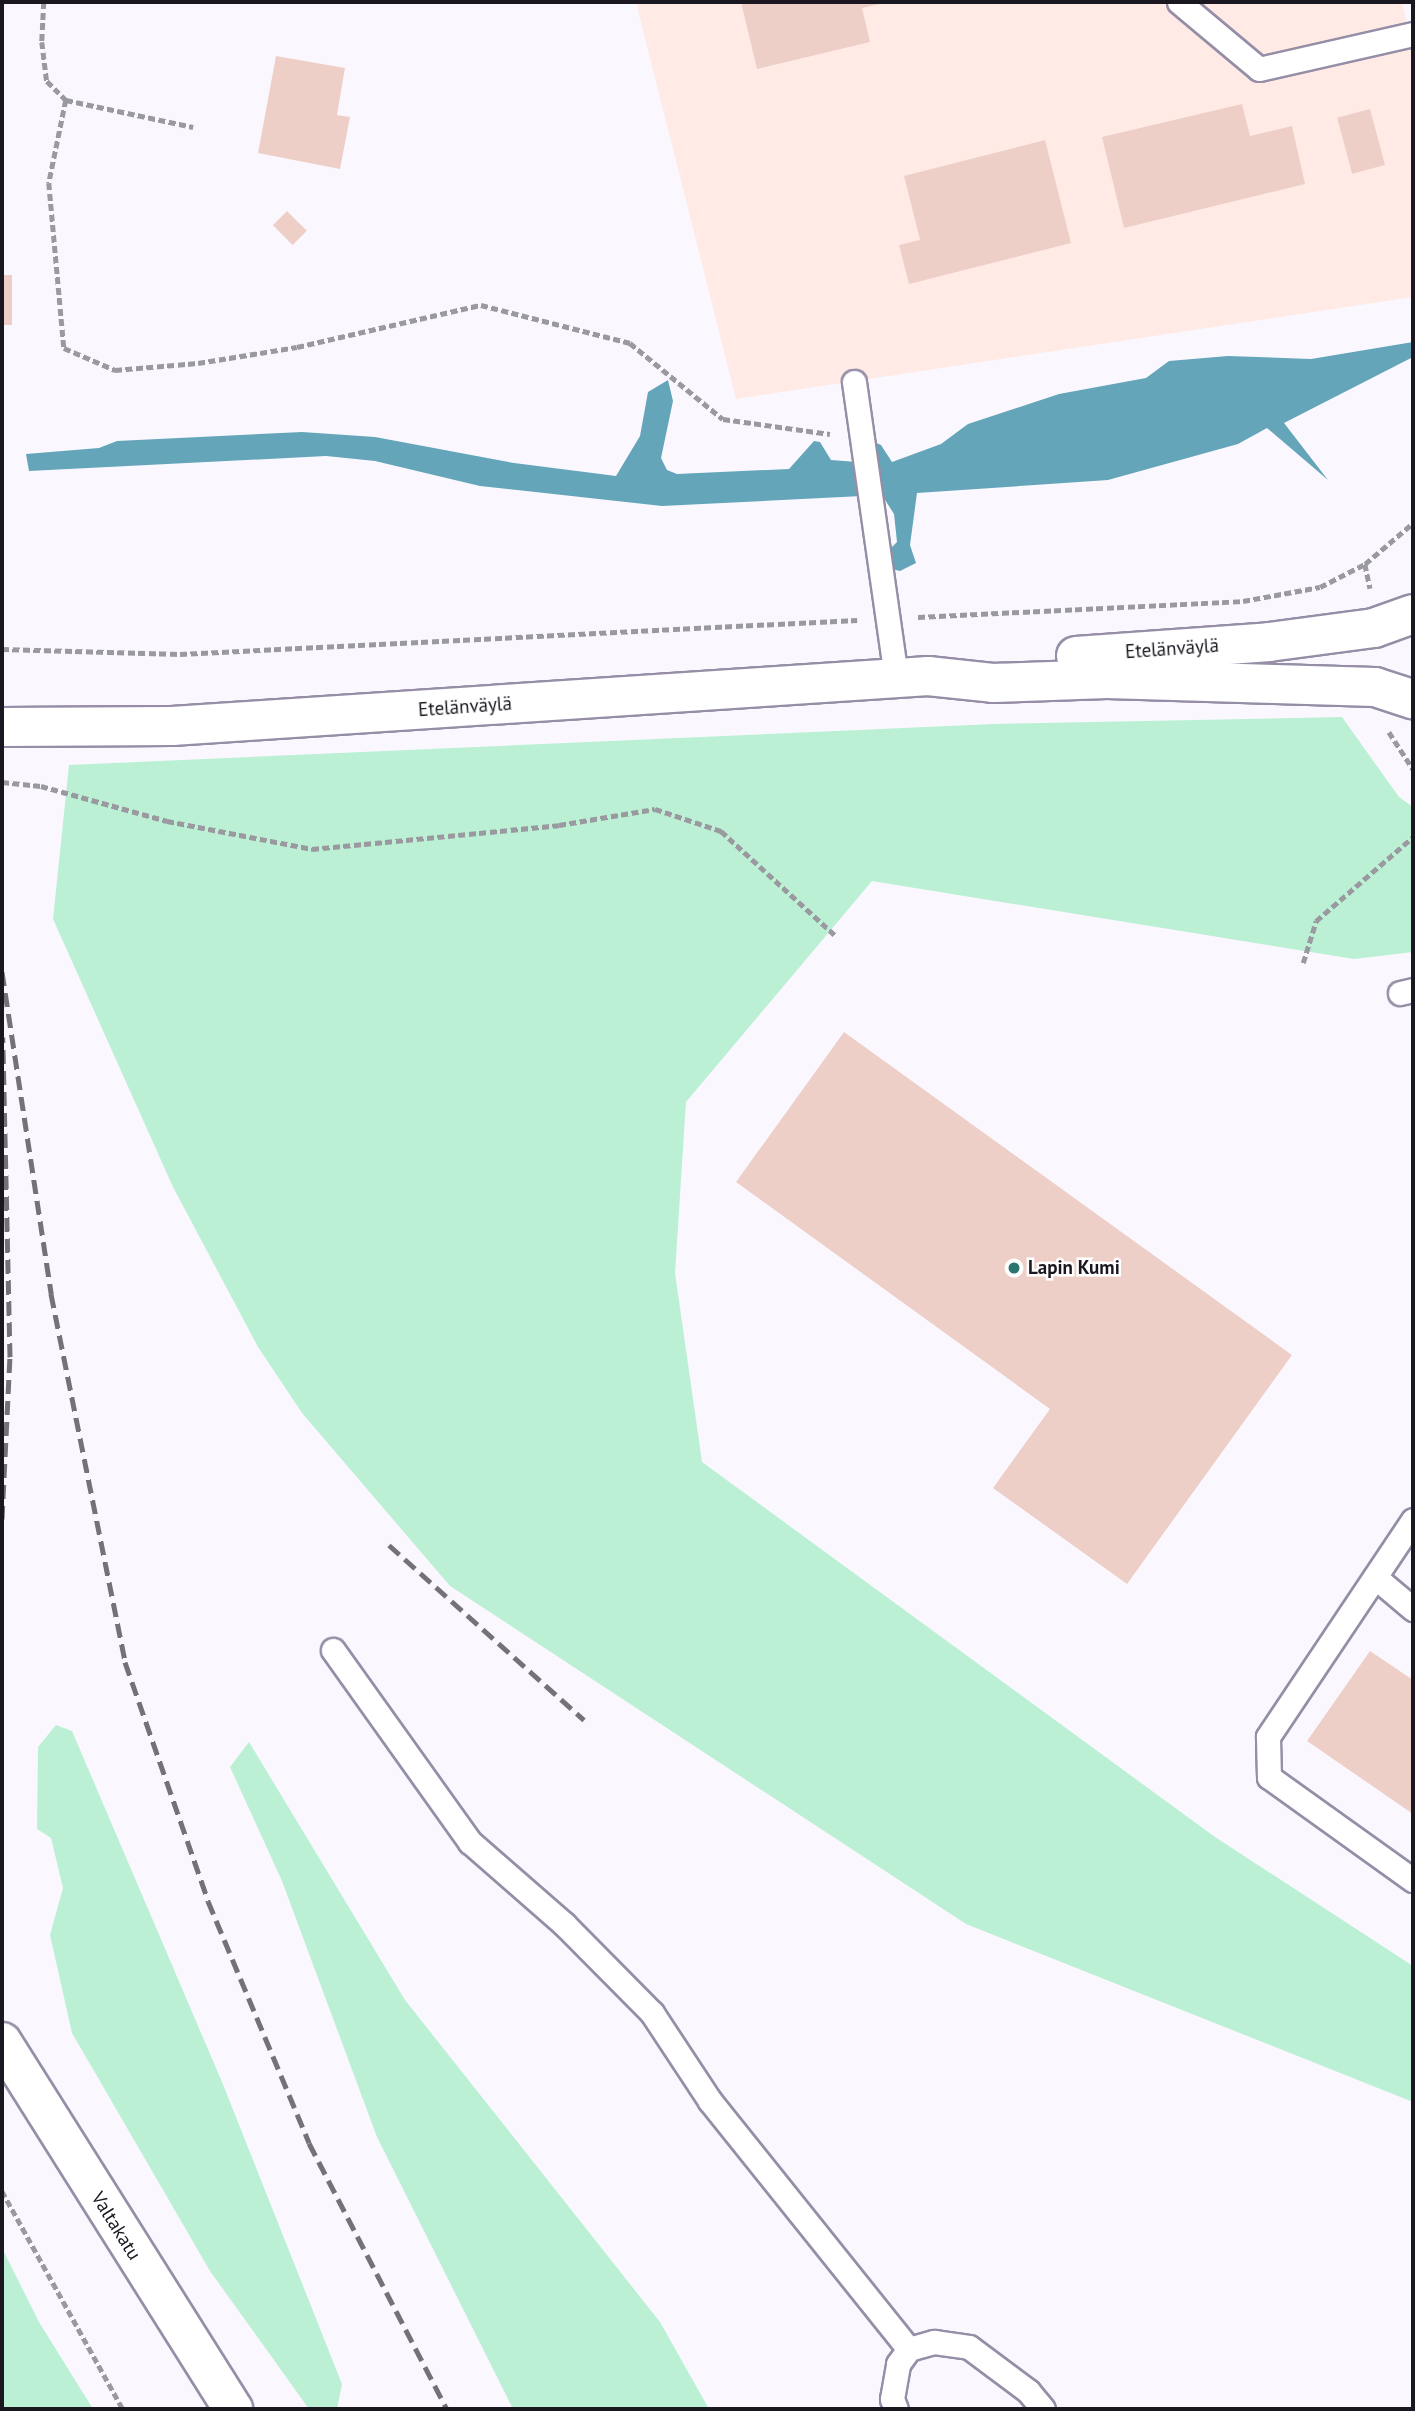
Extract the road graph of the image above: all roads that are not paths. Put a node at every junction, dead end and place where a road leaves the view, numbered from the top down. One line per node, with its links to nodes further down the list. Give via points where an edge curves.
1 (1179, 2): 2 (lane, via 1259,69)
2 (1413, 34)
3 (854, 382): 5 (lane, via 888,618)
4 (1413, 614): 5 (main road, Etelänväylä, via 1374,628 1335,633 999,659)
5 (912, 677): 6 (main road, Etelänväylä, via 993,683 1107,679 1375,687); 7 (main road, Etelänväylä, via 172,726)
6 (1413, 699)
7 (2, 727)
8 (1413, 1520): 9 (lane)
9 (1375, 1577): 10 (lane); 12 (lane, via 1268,1737 1269,1777)
10 (1413, 1609)
11 (333, 1650): 14 (lane, via 470,1842 564,1924 652,2013 710,2101)
12 (1413, 1880)
13 (2, 2042): 15 (main road, Valtakatu)
14 (909, 2349): 16 (lane, via 898,2364 892,2399); 17 (lane, via 934,2342 969,2347 1028,2391)
15 (233, 2409)
16 (896, 2409)
17 (1043, 2409)

